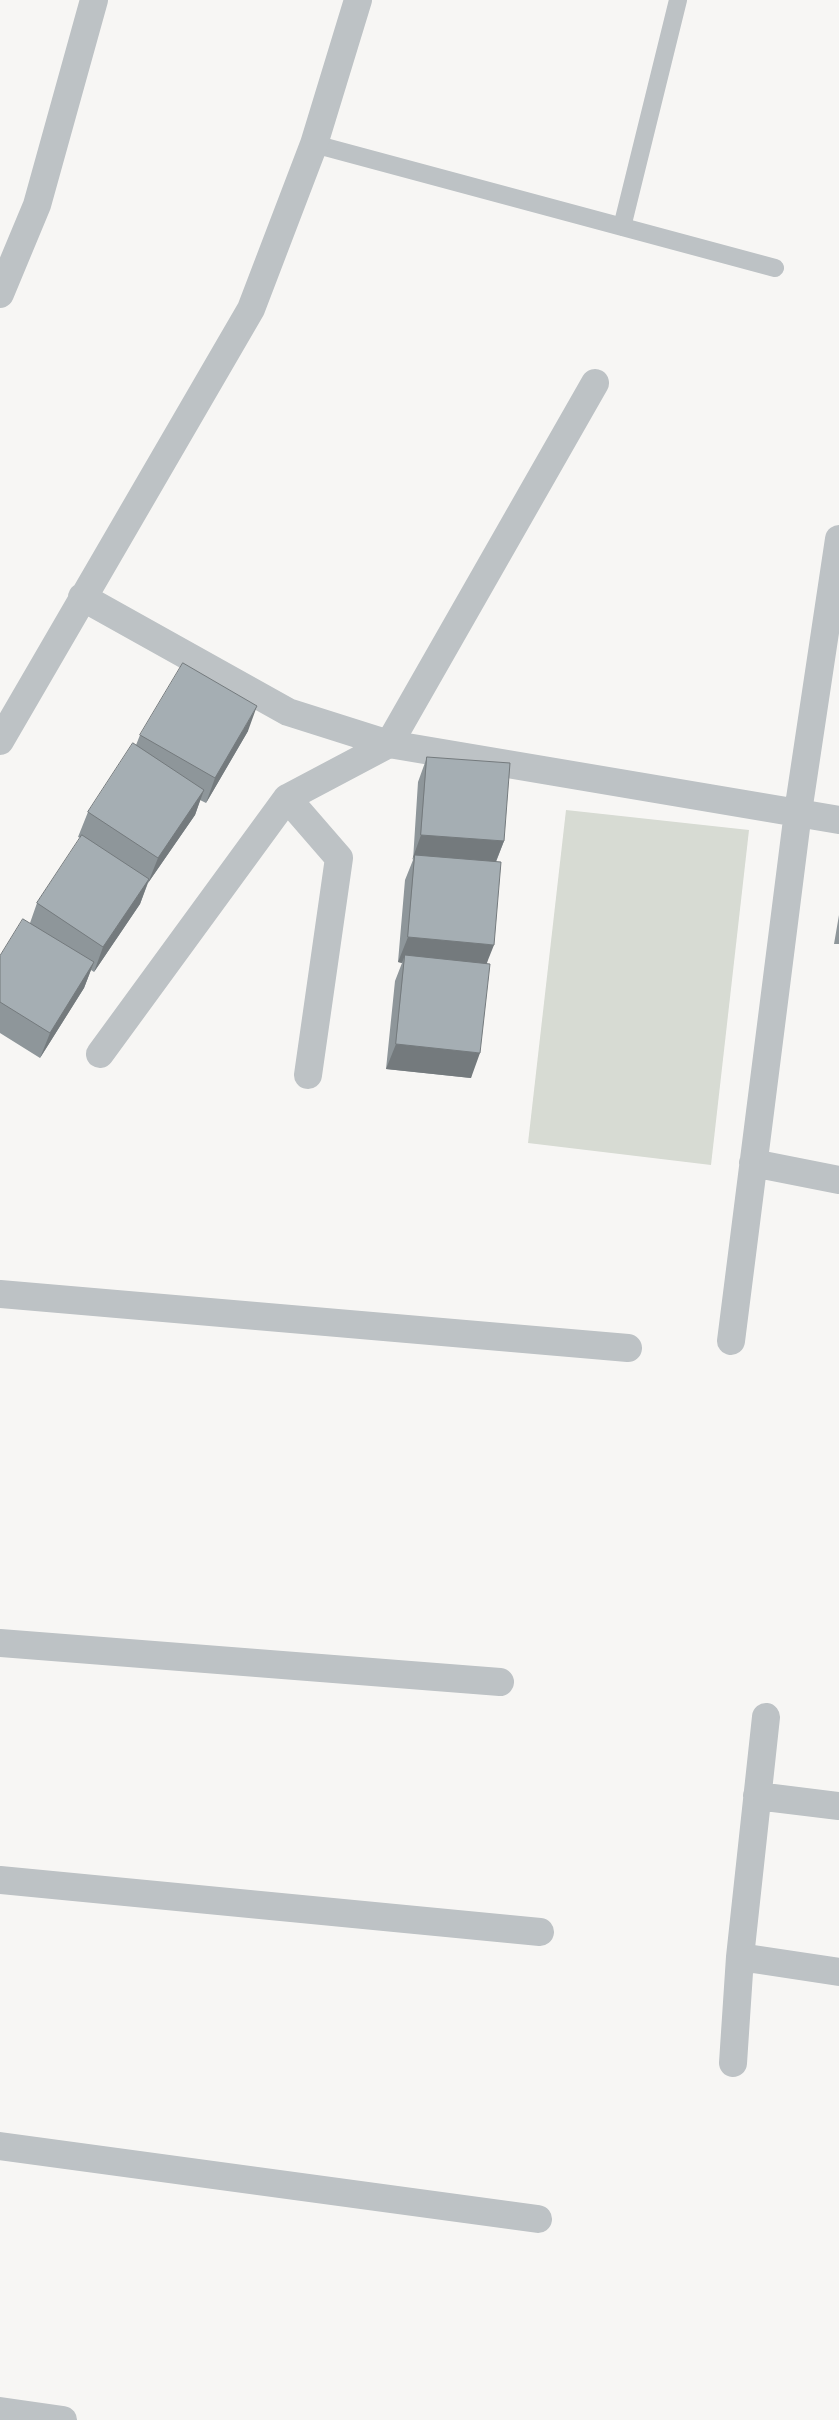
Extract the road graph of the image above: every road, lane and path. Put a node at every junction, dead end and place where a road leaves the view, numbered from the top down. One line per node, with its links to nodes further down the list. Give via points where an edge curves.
1 (94, 0): 7 (street, via 37,204)
2 (358, 0): 4 (street)
3 (678, 0): 5 (lane)
4 (314, 144): 5 (lane); 10 (street, via 251,309)
5 (622, 227): 6 (lane)
6 (775, 268)
7 (0, 294)
8 (595, 383): 12 (street)
9 (839, 538): 14 (street)
10 (82, 598): 11 (street); 12 (street, via 288,712)
11 (0, 741)
12 (389, 744): 13 (street); 14 (street)
13 (287, 798): 16 (street); 17 (street, via 339,858)
14 (798, 812): 15 (street); 18 (street)
15 (839, 820)
16 (100, 1054)
17 (308, 1075)
18 (753, 1163): 19 (street); 21 (street)
19 (839, 1180)
20 (0, 1294): 22 (street)
21 (731, 1341)
22 (628, 1348)
23 (0, 1643): 24 (street)
24 (500, 1682)
25 (766, 1717): 26 (street)
26 (757, 1796): 27 (street); 30 (street)
27 (839, 1806)
28 (0, 1880): 29 (street)
29 (540, 1932)
30 (740, 1957): 31 (street); 32 (street)
31 (839, 1972)
32 (733, 2063)
33 (0, 2146): 34 (street)
34 (538, 2219)
35 (0, 2411): 36 (street)
36 (63, 2420)

